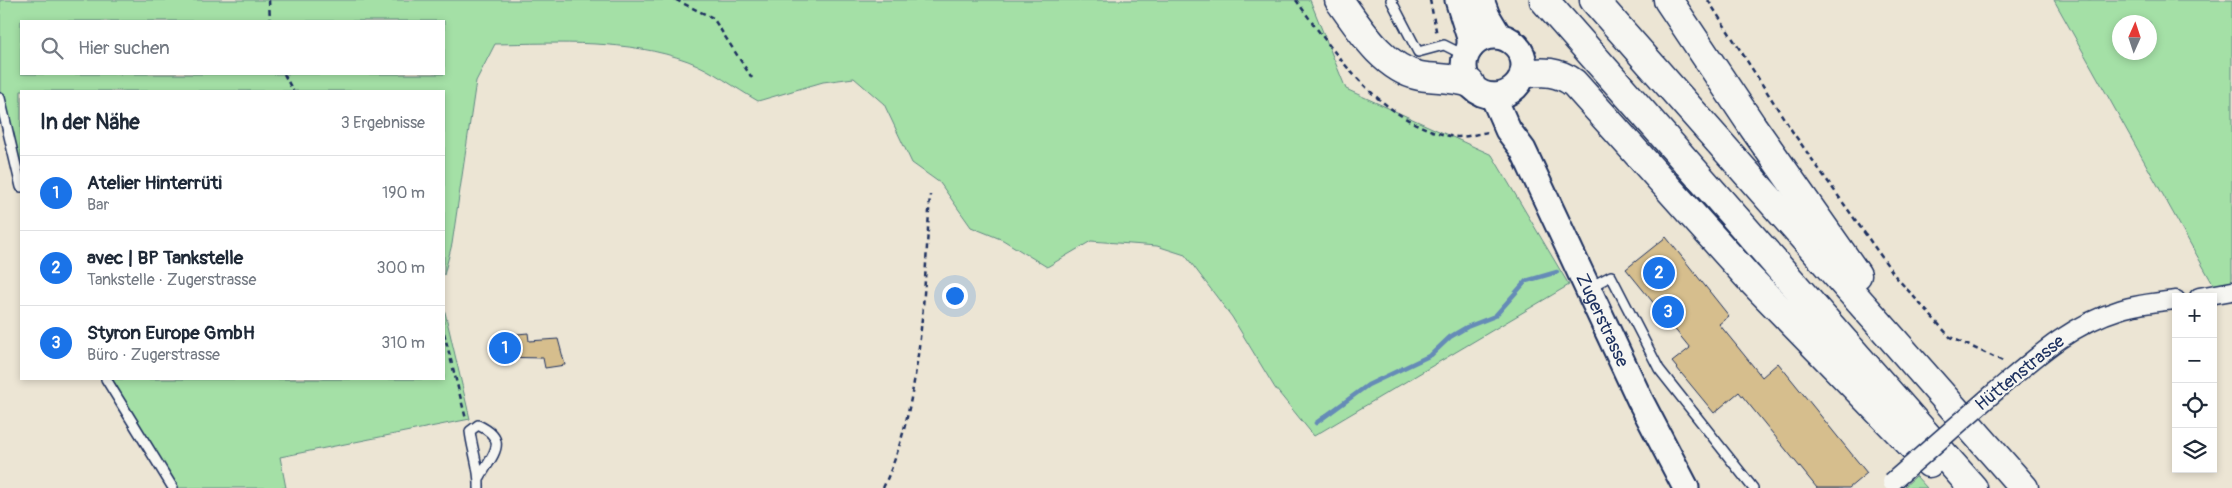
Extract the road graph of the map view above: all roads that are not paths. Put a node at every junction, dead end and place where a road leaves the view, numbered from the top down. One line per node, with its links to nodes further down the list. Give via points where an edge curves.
1 (1339, 0): 10 (highway, via 1397,67 1420,76)
2 (1391, 0): 9 (lane, via 1418,52 1444,45)
3 (1458, 0): 9 (main road, Zugerstrasse, via 1470,38)
4 (1481, 0): 8 (main road, Zugerstrasse)
5 (1544, 0): 26 (highway)
6 (1594, 0): 18 (highway)
7 (1668, 0): 18 (highway)
8 (1500, 36): 9 (main road, via 1483,38); 10 (main road, Zugerstrasse, via 1509,39 1522,54)
9 (1468, 52): 10 (main road, Zugerstrasse, via 1464,66)
10 (1499, 86): 13 (main road, Zugerstrasse, via 1508,130 1523,150); 25 (highway, via 1553,73 1561,74 1574,83 1748,277)
11 (0, 98): 12 (lane)
12 (20, 183)
13 (1588, 289): 23 (main road, Zugerstrasse, via 1644,409); 24 (lane, via 1611,276 1659,369)
14 (2232, 291): 15 (street)
15 (2217, 294)
16 (2172, 301): 20 (street, Hüttenstrasse, bridge, via 2121,309 2094,319 2051,344)
17 (107, 380): 21 (lane)
18 (1943, 397): 27 (highway)
19 (480, 477): 19 (lane, via 497,448 497,440 489,430 478,425 470,431); 22 (lane)
20 (1889, 485)
21 (173, 488)
22 (480, 488)
23 (1686, 488)
24 (1753, 488)
25 (1954, 488)
26 (1973, 488)
27 (2024, 488)

